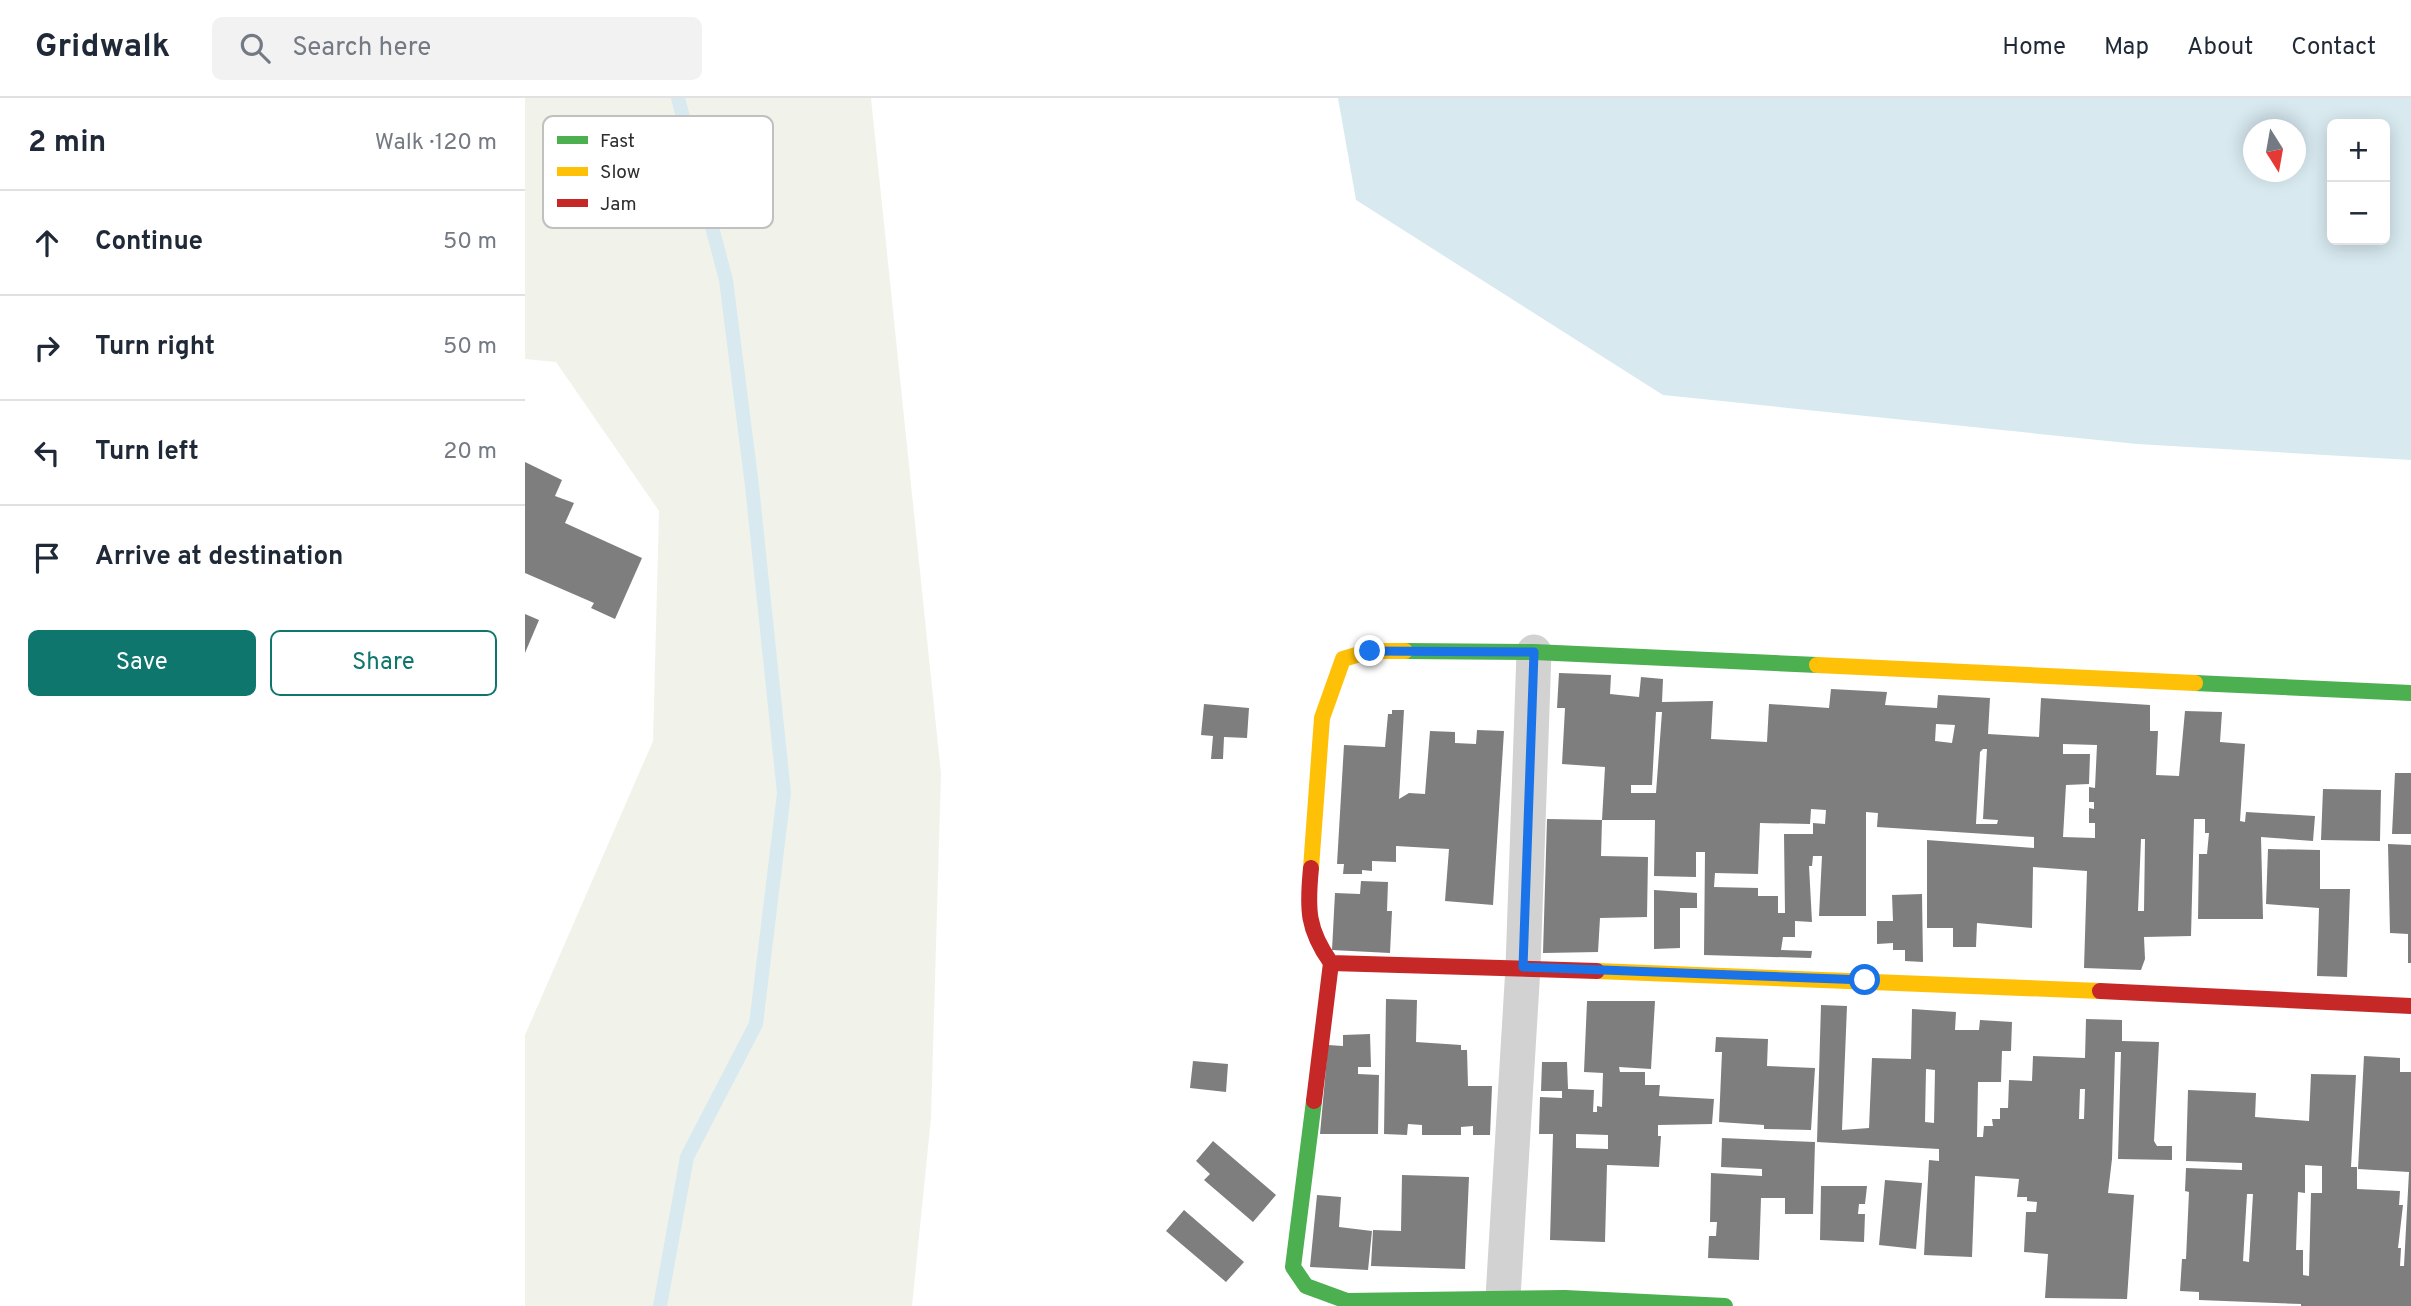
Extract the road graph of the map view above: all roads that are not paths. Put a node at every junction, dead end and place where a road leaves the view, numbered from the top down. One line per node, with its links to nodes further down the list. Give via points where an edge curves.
1 (1534, 652): 2 (street); 3 (street, via 1370,651 1343,659 1322,718 1308,901 1314,939); 4 (street)
2 (2411, 693)
3 (1331, 963): 4 (street); 6 (street, via 1293,1267 1306,1286 1347,1301)
4 (1523, 967): 5 (street); 6 (street)
5 (2411, 1006)
6 (1503, 1297): 7 (street)
7 (1566, 1302): 8 (street)
8 (1725, 1306)

